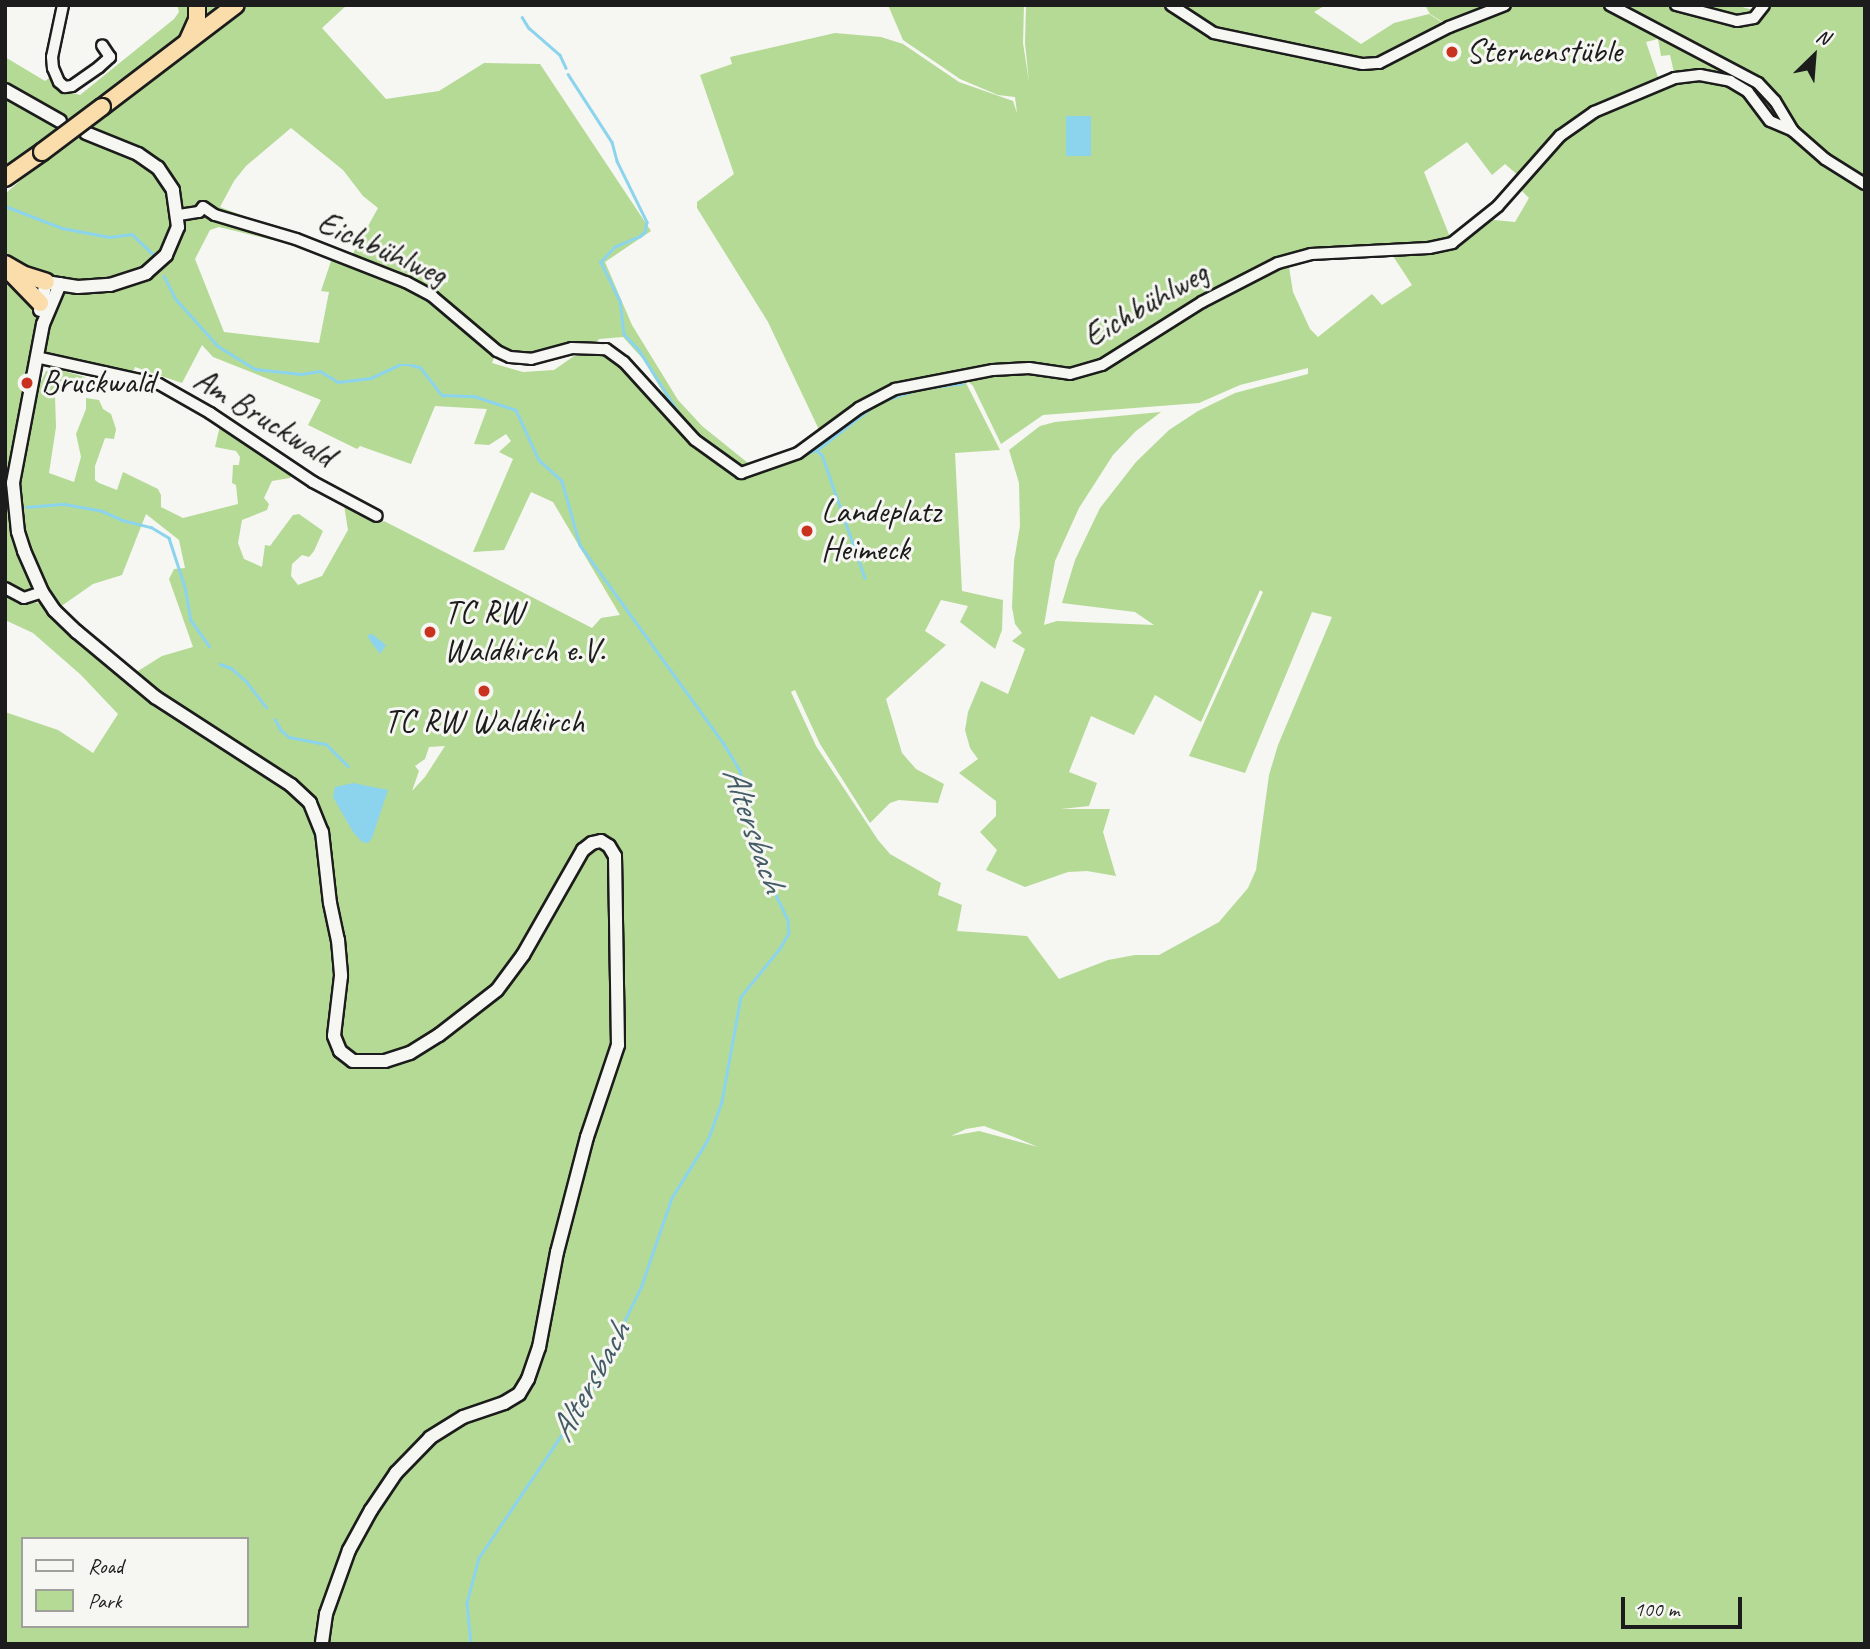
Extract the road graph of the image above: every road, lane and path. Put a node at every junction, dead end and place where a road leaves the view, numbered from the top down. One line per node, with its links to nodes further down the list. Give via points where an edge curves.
1 (63, 5): 10 (street, via 52,57 59,82 72,86 99,67 110,57)
2 (197, 5): 9 (highway, via 197,20)
3 (236, 5): 9 (highway)
4 (1171, 5): 5 (street, via 1214,33 1363,64 1379,63)
5 (1505, 5)
6 (1611, 5): 12 (street, via 1758,83)
7 (1676, 5): 8 (street, via 1737,21 1755,18)
8 (1764, 5)
9 (188, 41): 17 (highway, bridge)
10 (102, 45)
11 (5, 90): 13 (street)
12 (1780, 110): 14 (street); 15 (street)
13 (60, 121)
14 (1770, 121): 15 (street, Eichbühlweg); 19 (street, Eichbühlweg, via 1748,92 1730,81 1700,75 1675,78 1594,112 1560,136 1498,206 1452,243 1311,254 1278,263 1202,302 1102,365 1070,374 1029,368 993,370 895,389 859,408 798,453 741,473 695,440 613,352 596,346 531,359 510,357 407,282 296,239 215,215 204,207)
15 (1793, 131): 18 (street, Eichbühlweg, via 1825,159)
16 (86, 133): 19 (street, via 138,154 158,168 173,190)
17 (5, 178)
18 (1865, 184)
19 (178, 215): 21 (street, via 174,241 146,273 110,285)
20 (11, 271): 21 (highway); 22 (highway)
21 (53, 283): 22 (street); 23 (street)
22 (40, 303): 23 (street)
23 (43, 324): 24 (street)
24 (36, 357): 25 (street, Am Bruckwald, via 159,384 313,482); 27 (street, via 13,493 18,532)
25 (377, 516)
26 (5, 588): 27 (street, via 24,598)
27 (42, 592): 28 (street, via 77,632 155,698 290,785 310,803 322,832 338,940 341,976 334,1037 340,1051 352,1061 386,1061 410,1053 472,1010 496,990 523,955 583,850 601,841 615,856 618,1045 587,1137 528,1379 519,1394 463,1417 430,1438 396,1473 349,1550 326,1614)
28 (321, 1644)

